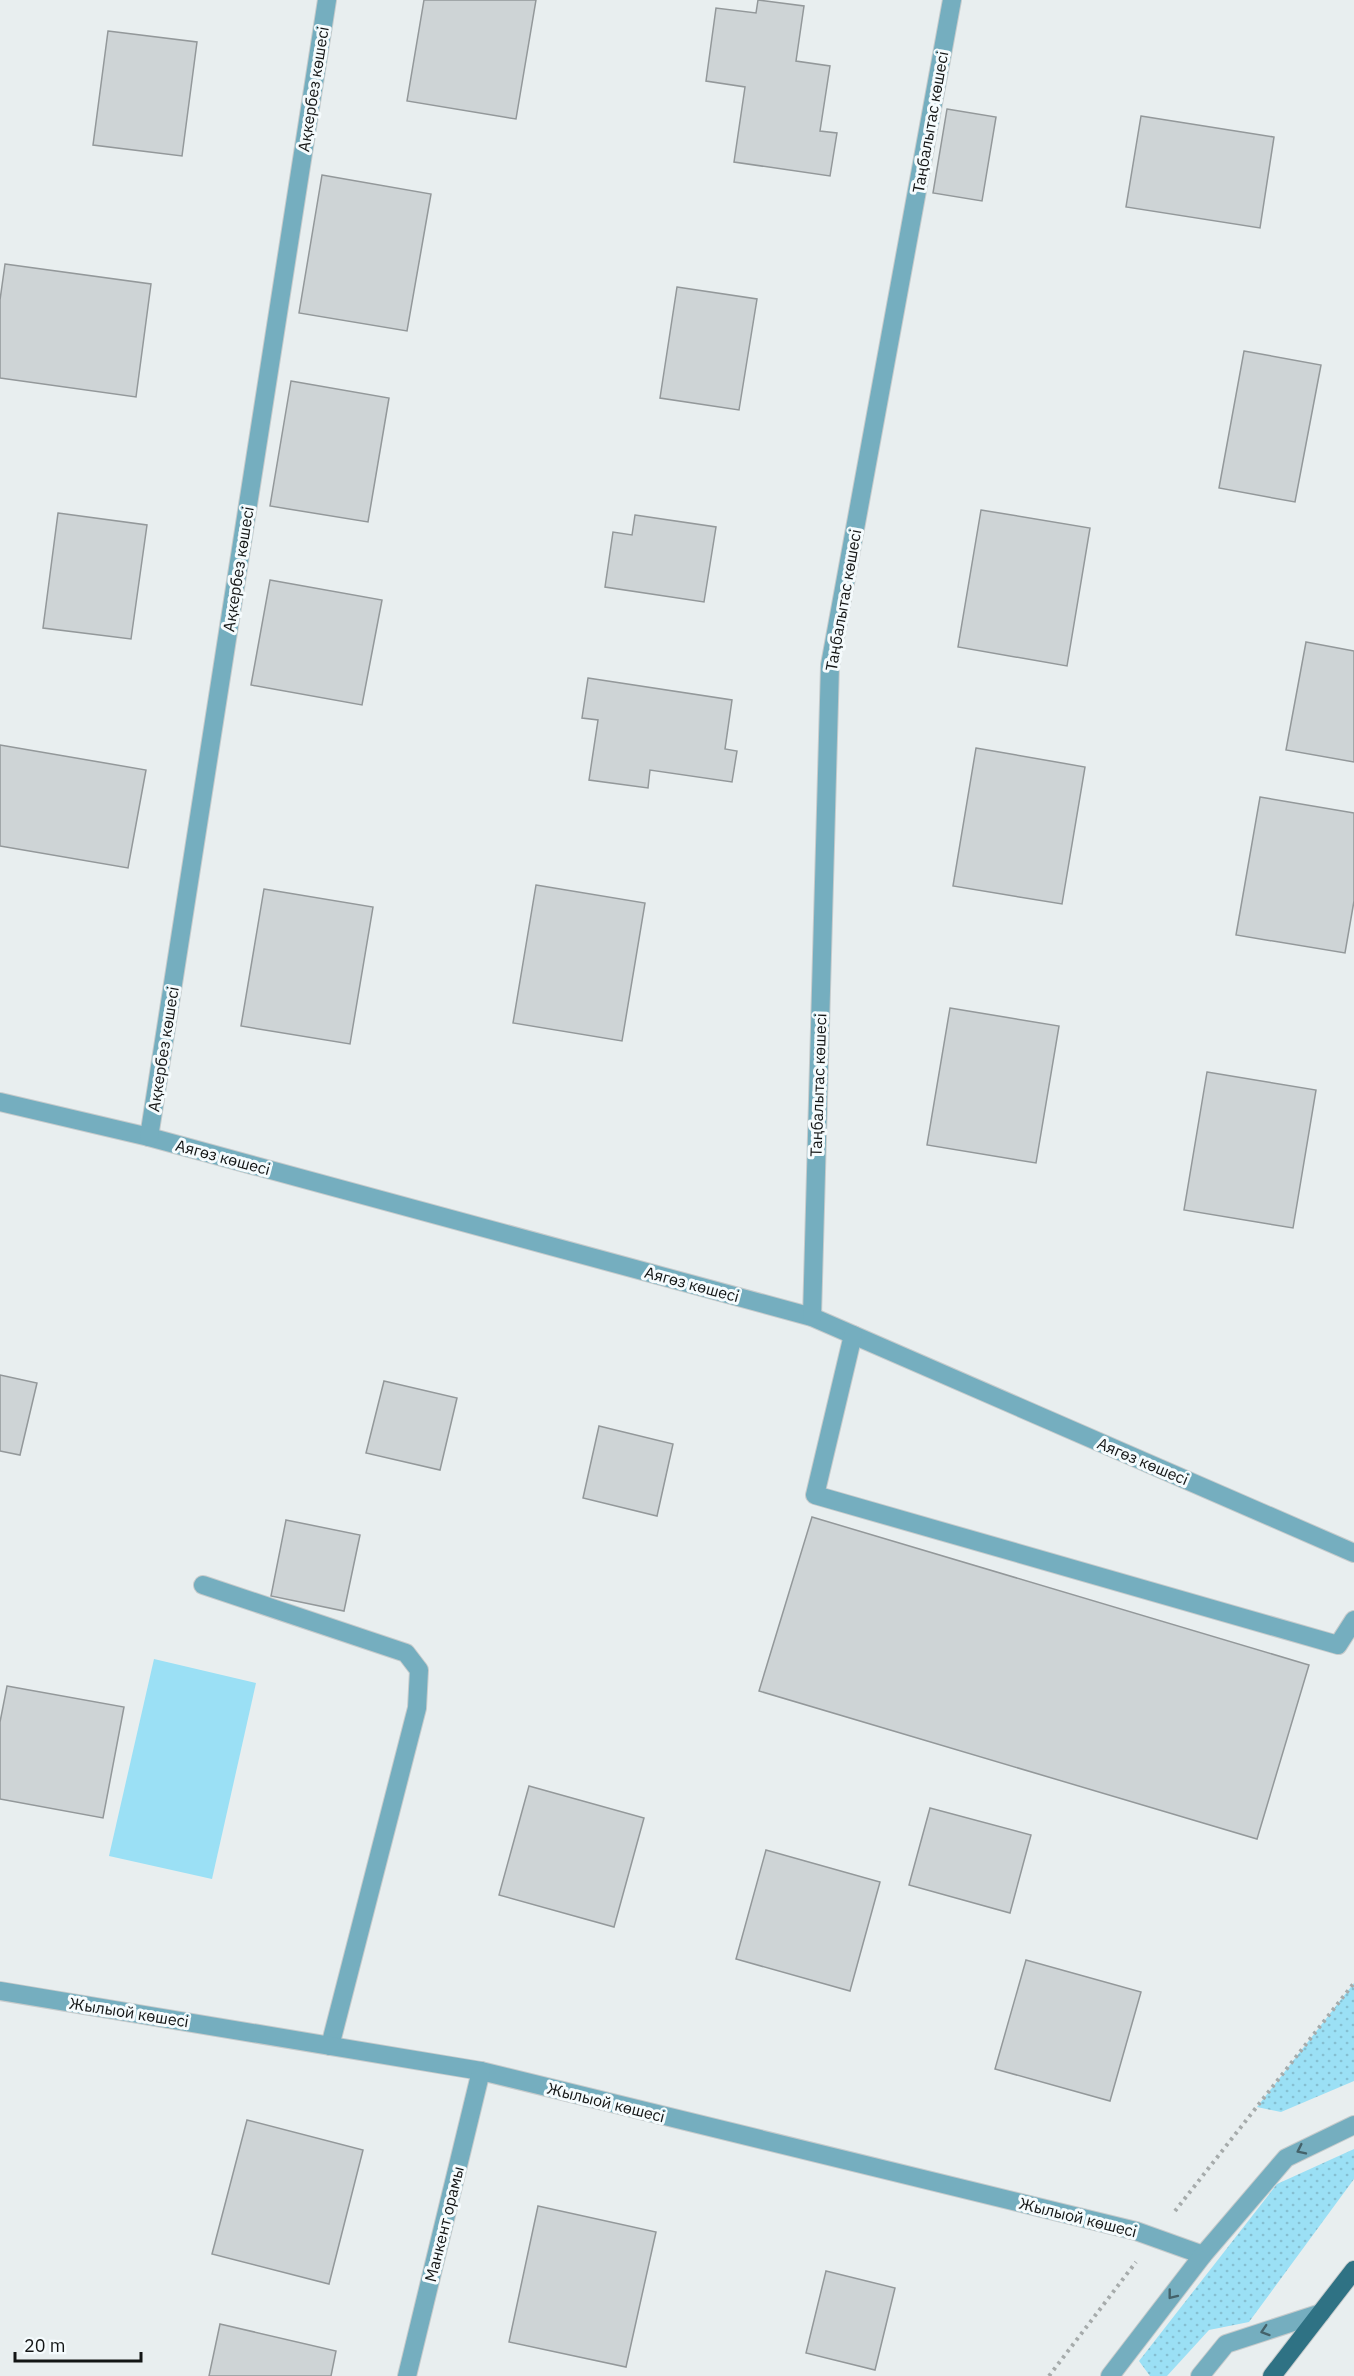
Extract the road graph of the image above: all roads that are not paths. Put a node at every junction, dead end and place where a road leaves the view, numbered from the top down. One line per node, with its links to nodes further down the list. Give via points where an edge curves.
1 (327, 0): 4 (street, Ақкербез көшесі)
2 (952, 0): 5 (street, Таңбалытас көшесі, via 830,665)
3 (0, 1101): 4 (street, Аягөз көшесі)
4 (149, 1137): 5 (street, Аягөз көшесі)
5 (812, 1317): 6 (street, Аягөз көшесі)
6 (853, 1335): 7 (street, Аягөз көшесі); 9 (street, via 815,1495 1338,1645)
7 (1354, 1553)
8 (203, 1585): 11 (street, via 406,1653 419,1670 417,1708)
9 (1354, 1620)
10 (0, 1991): 11 (street, Жылыой көшесі)
11 (330, 2046): 12 (street, Жылыой көшесі)
12 (481, 2071): 14 (street, Жылыой көшесі, via 1113,2225); 17 (street, Манкент орамы)
13 (1354, 2125): 14 (street, one-way to 14, via 1286,2158)
14 (1203, 2255): 18 (street, one-way to 18)
15 (1354, 2270): 16 (main road)
16 (1321, 2313): 19 (street, one-way to 19, via 1226,2344); 20 (main road)
17 (407, 2376)
18 (1110, 2376)
19 (1200, 2376)
20 (1272, 2376)

